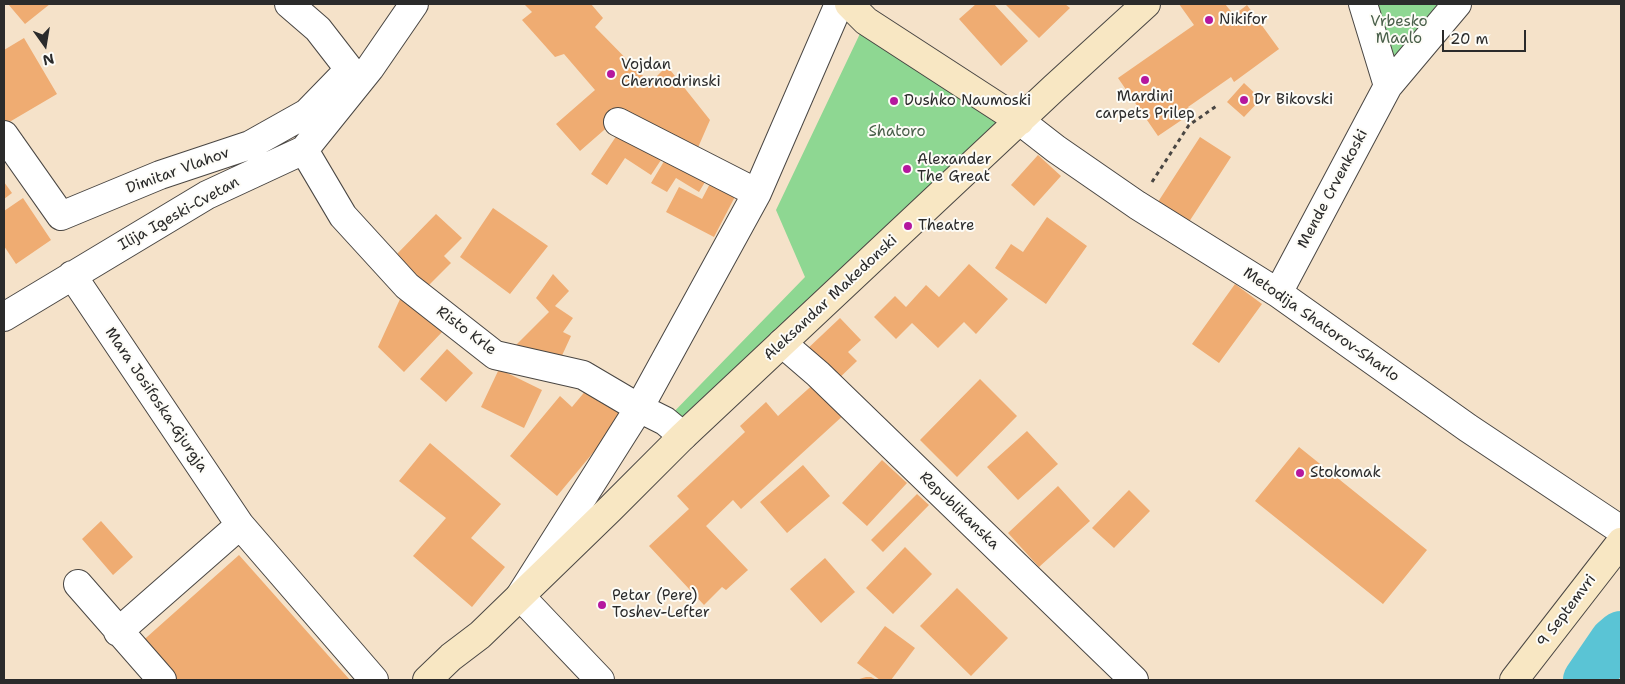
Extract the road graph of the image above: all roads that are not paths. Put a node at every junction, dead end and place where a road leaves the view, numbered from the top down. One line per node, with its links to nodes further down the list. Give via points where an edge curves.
1 (289, 4): 8 (street)
2 (414, 4): 8 (street, Ilija Igeski-Cvetan)
3 (839, 4): 14 (street, Aleksandar Makedonski)
4 (849, 4): 10 (street, via 866,21)
5 (1146, 4): 10 (street, Aleksandar Makedonski)
6 (1363, 4): 9 (street)
7 (1457, 4): 9 (street, Mende Crvenkoski)
8 (359, 69): 12 (street, Dimitar Vlahov, via 308,113 250,145 160,175 61,216); 13 (street, Ilija Igeski-Cvetan)
9 (1388, 86): 16 (street, Mende Crvenkoski)
10 (1020, 121): 16 (street, Metodija Shatorov-Sharlo, via 1137,205); 18 (street, Aleksandar Makedonski)
11 (618, 122): 14 (street)
12 (4, 135)
13 (304, 150): 15 (street, Ilija Igeski-Cvetan, via 207,195); 19 (street, Risto Krle, via 343,216 407,286 495,355 584,375)
14 (756, 194): 19 (street, Aleksandar Makedonski)
15 (72, 275): 17 (street, Ilija Igeski-Cvetan); 21 (street, Mara Josifoska-Gjurgja)
16 (1278, 293): 22 (street, Metodija Shatorov-Sharlo, via 1468,428)
17 (4, 317)
18 (782, 343): 20 (street, Aleksandar Makedonski); 31 (street, Republikanska, via 818,374)
19 (639, 408): 20 (street, Risto Krle, via 665,421); 25 (street, Aleksandar Makedonski)
20 (683, 436): 25 (street, Aleksandar Makedonski)
21 (240, 525): 26 (street); 28 (street, Mara Josifoska-Gjurgja)
22 (1621, 530)
23 (1621, 542): 32 (street, 9 Septemvri)
24 (78, 584): 26 (street)
25 (520, 596): 29 (street, Aleksandar Makedonski); 30 (street)
26 (118, 632): 27 (street)
27 (162, 680)
28 (374, 680)
29 (427, 680)
30 (600, 680)
31 (1134, 680)
32 (1514, 680)

